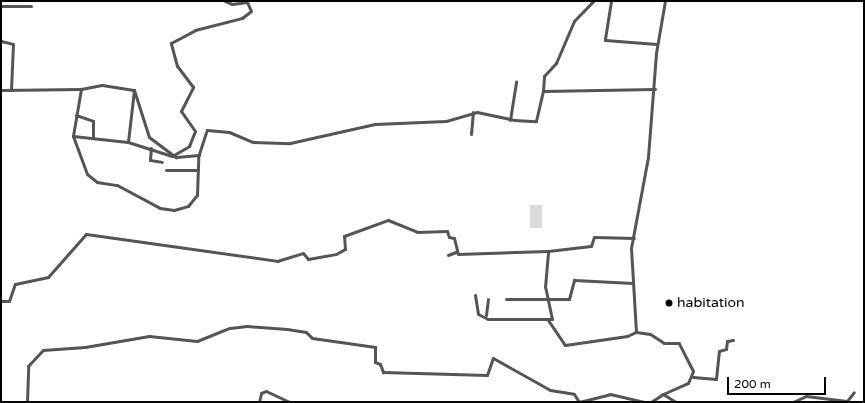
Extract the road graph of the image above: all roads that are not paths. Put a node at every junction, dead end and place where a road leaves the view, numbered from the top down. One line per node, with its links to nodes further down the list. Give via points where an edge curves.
1 (226, 1): 24 (street, via 232,4 247,2 251,11 242,18 195,30 171,43 177,66 194,87 181,111 195,131 189,146)
2 (593, 1): 15 (street, via 574,21 556,63 544,76)
3 (611, 1): 8 (street, via 605,40)
4 (665, 1): 8 (street)
5 (1, 6): 6 (street)
6 (31, 6)
7 (1, 41): 12 (street, via 13,44)
8 (657, 44): 10 (street)
9 (516, 81): 18 (street)
10 (655, 89): 15 (street); 29 (street)
11 (1, 90): 12 (street)
12 (11, 90): 13 (street)
13 (81, 90): 14 (street, via 102,85); 17 (street)
14 (134, 90): 22 (street); 24 (street, via 149,137)
15 (543, 91): 18 (street, via 538,120)
16 (473, 112): 18 (street); 19 (street); 25 (street, via 451,120 375,124 290,143 253,142 229,132 208,130)
17 (76, 115): 20 (street); 21 (street, via 93,121)
18 (510, 120)
19 (470, 134)
20 (73, 136): 21 (street); 28 (street, via 91,178 117,185 165,210 183,208 195,199)
21 (93, 138): 22 (street)
22 (128, 142): 23 (street)
23 (151, 148): 24 (street); 26 (street, via 151,160)
24 (174, 155): 25 (street)
25 (198, 155): 28 (street)
26 (162, 162)
27 (166, 170): 28 (street)
28 (198, 170)
29 (634, 238): 30 (street, via 594,237 591,246); 33 (street)
30 (548, 251): 31 (street); 38 (street, via 545,285)
31 (456, 252): 32 (street); 37 (street, via 454,238 449,237 447,231 417,232 392,220 345,235 345,249 336,254 308,259 303,253 277,261 86,234 48,277 16,284 8,301)
32 (448, 255)
33 (633, 283): 38 (street, via 574,280 571,298); 41 (street)
34 (475, 295): 39 (street, via 478,314)
35 (488, 299): 39 (street)
36 (506, 299): 38 (street)
37 (1, 301)
38 (548, 301): 40 (street, via 553,317)
39 (486, 315): 40 (street, via 489,320)
40 (548, 320): 41 (street, via 564,345 629,336)
41 (636, 332): 43 (street, via 682,345)
42 (733, 340): 43 (street, via 727,341 726,349 719,351 716,379)
43 (694, 376): 45 (street, via 688,383)
44 (854, 392): 52 (street, via 847,402 804,396)
45 (663, 394): 50 (street); 51 (street)
46 (27, 402): 49 (street, via 28,366 44,350 88,347 149,336 197,341 230,328 247,326 283,328 307,333 312,338 374,347 375,362 380,364 383,372 486,375 493,358 550,390 574,394 579,402 610,394)
47 (259, 402): 48 (street, via 262,393 266,391)
48 (290, 402)
49 (644, 402)
50 (651, 402)
51 (676, 402)
52 (793, 402)

